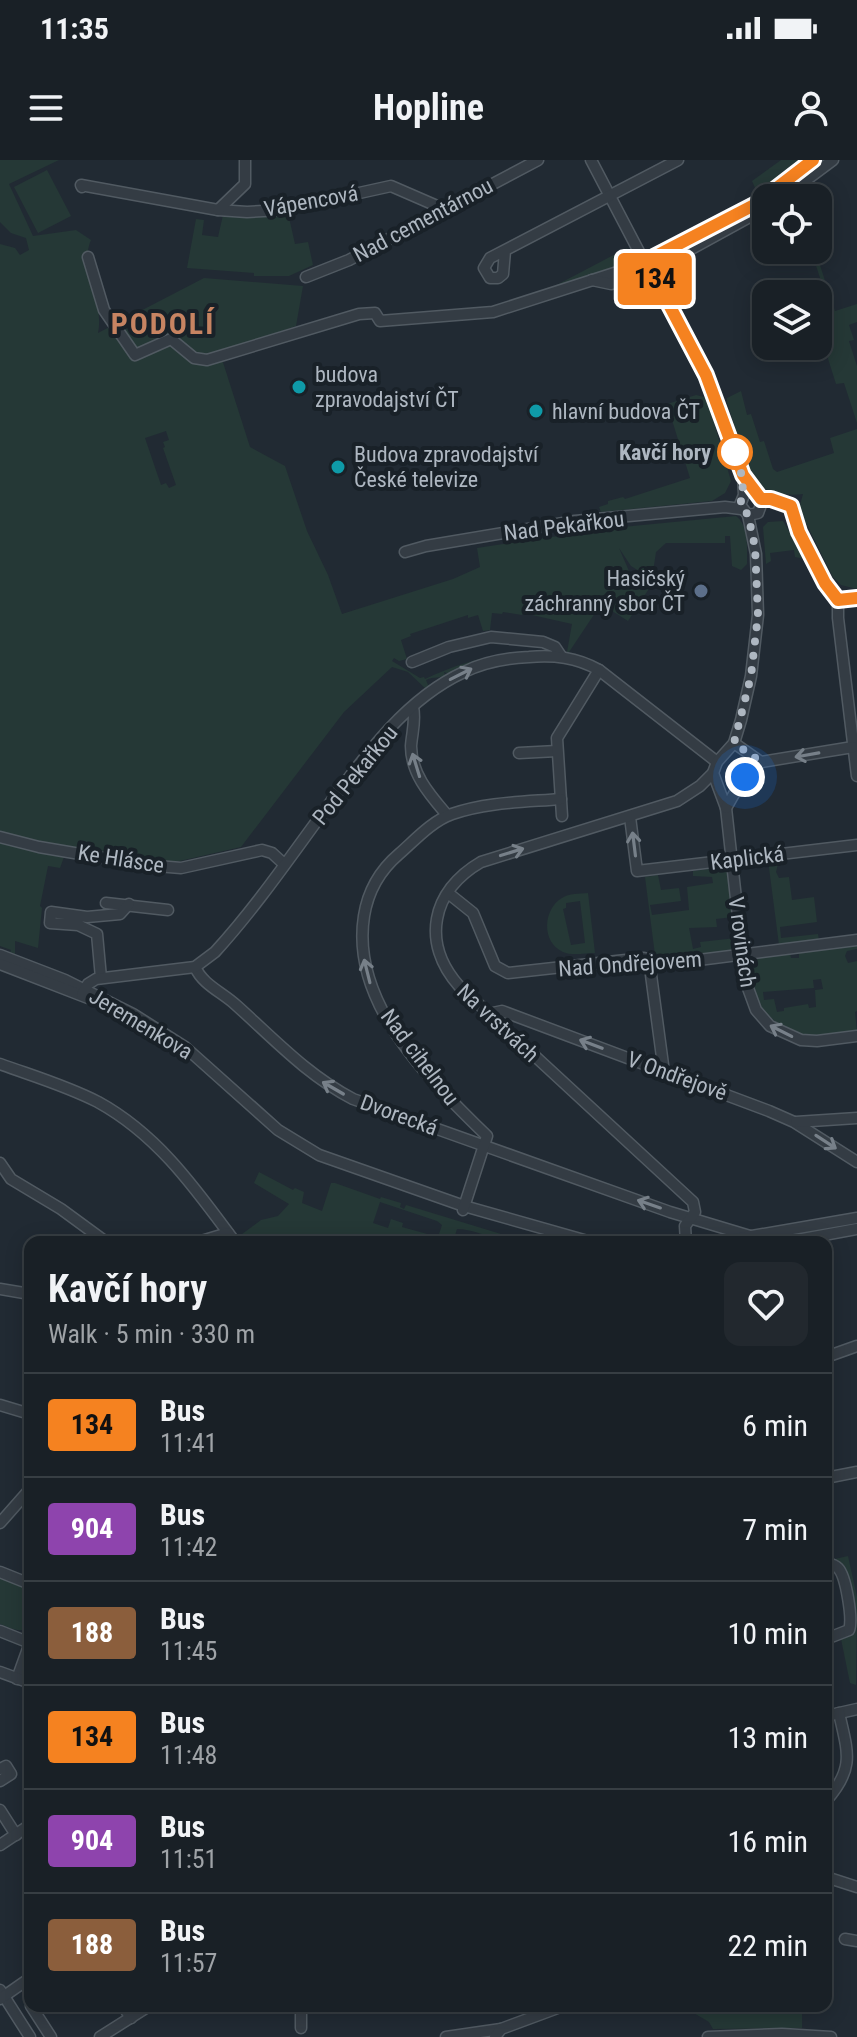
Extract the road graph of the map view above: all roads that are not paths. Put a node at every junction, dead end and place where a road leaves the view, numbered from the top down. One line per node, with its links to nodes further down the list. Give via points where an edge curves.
1 (245, 160): 11 (street, via 245,184)
2 (538, 160): 10 (street, Nad cementárnou)
3 (591, 160): 9 (street)
4 (678, 160): 9 (street)
5 (813, 160): 15 (street, via 756,204)
6 (833, 160): 7 (street)
7 (801, 184)
8 (82, 187): 11 (street, Vápencová)
9 (610, 196): 13 (street); 15 (street)
10 (444, 209): 11 (street, Vápencová, via 391,186 282,210); 16 (street, Nad cementárnou)
11 (218, 210)
12 (752, 215): 15 (street)
13 (505, 251)
14 (88, 257): 15 (street, via 104,310 135,355 171,339 194,358 207,360 359,314 375,313 380,321 488,313 592,280 611,284)
15 (648, 266): 17 (street, via 706,375)
16 (306, 277)
17 (751, 504): 18 (street, Nad Pekařkou, via 575,521); 20 (street, via 771,499 791,506 825,583); 25 (street, via 758,615 751,676)
18 (405, 552)
19 (857, 598): 20 (street)
20 (838, 600): 26 (street)
21 (561, 656): 22 (street, Pod Pekařkou, via 543,642 488,637); 23 (street, Pod Pekařkou); 24 (street, Pod Pekařkou, one-way to 21, via 462,673 487,663)
22 (412, 662)
23 (599, 670): 27 (street, via 557,738); 30 (street, Pod Pekařkou)
24 (413, 707): 34 (street, one-way to 24, via 429,795 413,761); 40 (street, Pod Pekařkou, via 368,751)
25 (734, 743): 29 (street); 30 (street)
26 (853, 747): 29 (street, one-way to 29); 31 (street)
27 (557, 751): 28 (street); 32 (street)
28 (519, 753)
29 (761, 762): 33 (street, via 742,780)
30 (715, 767): 33 (street, V rovinách); 36 (street, Na vrstvách, via 700,786 677,801)
31 (857, 776)
32 (561, 799): 34 (street, Nad cihelnou); 35 (street)
33 (726, 808): 39 (street, V rovinách)
34 (447, 815): 58 (street, Nad cihelnou, one-way to 34, via 487,1136 426,1072 385,1013 367,975 362,945 365,908 379,874)
35 (562, 816)
36 (630, 817): 39 (street, Kaplická, one-way to 36, via 637,871); 41 (street, Na vrstvách, one-way to 36, via 487,860)
37 (0, 837): 40 (street, Ke Hlásce, via 145,865 188,867 262,850)
38 (857, 845): 39 (street, Kaplická)
39 (731, 860): 46 (street, V rovinách)
40 (284, 864): 49 (street, Pod Pekařkou, via 225,940)
41 (448, 893): 48 (street, Nad Ondřejovem, via 473,913 495,966 503,972); 52 (street, Na vrstvách, via 436,918 438,951 449,975)
42 (106, 903): 43 (street)
43 (129, 904): 44 (street); 50 (street, via 120,914 98,917 51,912 50,923 78,925 97,934)
44 (168, 910)
45 (857, 940): 46 (street, Nad Ondřejovem)
46 (742, 955): 48 (street, Nad Ondřejovem, via 659,965); 53 (street, V rovinách, one-way to 46, via 801,1040 770,1026 749,997)
47 (1, 959): 51 (street, Jeremenkova)
48 (649, 960): 55 (street)
49 (195, 967): 50 (street); 58 (street, Dvorecká, one-way to 49, via 334,1089 199,977)
50 (101, 978): 51 (street)
51 (83, 992): 62 (street, Jeremenkova, via 133,1014 185,1047 289,1138 319,1155 346,1170)
52 (488, 1014): 55 (street, V Ondřejově, one-way to 52, via 502,1011); 63 (street, Na vrstvách, via 693,1202)
53 (857, 1036)
54 (0, 1064): 67 (street, via 95,1101 135,1126 172,1160)
55 (664, 1072): 57 (street, V Ondřejově)
56 (857, 1118): 57 (street)
57 (794, 1122): 59 (street, V Ondřejově, one-way to 59)
58 (484, 1147): 62 (street); 63 (street, Dvorecká, one-way to 58)
59 (857, 1162)
60 (0, 1163): 61 (street)
61 (6, 1178): 66 (street)
62 (464, 1205): 68 (street, Jeremenkova); 69 (street, Jeremenkova)
63 (691, 1218): 70 (street); 71 (street, Dvorecká)
64 (857, 1218): 72 (street)
65 (857, 1229): 73 (street)
66 (98, 1236)
67 (231, 1236)
68 (550, 1236)
69 (570, 1236)
70 (686, 1236)
71 (750, 1236)
72 (800, 1236)
73 (810, 1236)
74 (0, 1289): 75 (street)
75 (24, 1293)
76 (857, 1346): 77 (street)
77 (832, 1355)
78 (0, 1405): 79 (street)
79 (24, 1412)
80 (857, 1472): 81 (street)
81 (832, 1477)
82 (24, 1496): 83 (street)
83 (0, 1523)
84 (832, 1564): 88 (street, via 841,1572 851,1615 849,1630)
85 (0, 1572): 86 (street)
86 (24, 1582)
87 (0, 1631): 89 (street)
88 (832, 1637)
89 (24, 1641)
90 (24, 1660): 92 (street)
91 (0, 1672): 92 (street)
92 (17, 1679): 93 (street)
93 (24, 1681)
94 (857, 1709): 95 (street)
95 (839, 1713): 96 (street); 99 (street, via 846,1773)
96 (832, 1715)
97 (0, 1769): 98 (street, via 6,1766 11,1774)
98 (0, 1781)
99 (832, 1792)
100 (0, 1810): 102 (street)
101 (24, 1829): 102 (street)
102 (16, 1835): 103 (street)
103 (0, 1845)
104 (832, 1879): 105 (street)
105 (857, 1887)
106 (845, 1939): 107 (street)
107 (857, 1941)
108 (24, 1982): 109 (street)
109 (18, 1986): 110 (street); 111 (street)
110 (1, 1995): 120 (street)
111 (24, 1995)
112 (35, 2012): 121 (street)
113 (127, 2012): 117 (street)
114 (140, 2012): 117 (street)
115 (301, 2012): 118 (street)
116 (549, 2012): 119 (street)
117 (131, 2018): 122 (street)
118 (301, 2028)
119 (498, 2033): 123 (street)
120 (30, 2037)
121 (51, 2037)
122 (100, 2037)
123 (446, 2037)
124 (708, 2037): 125 (street)
125 (831, 2037)

